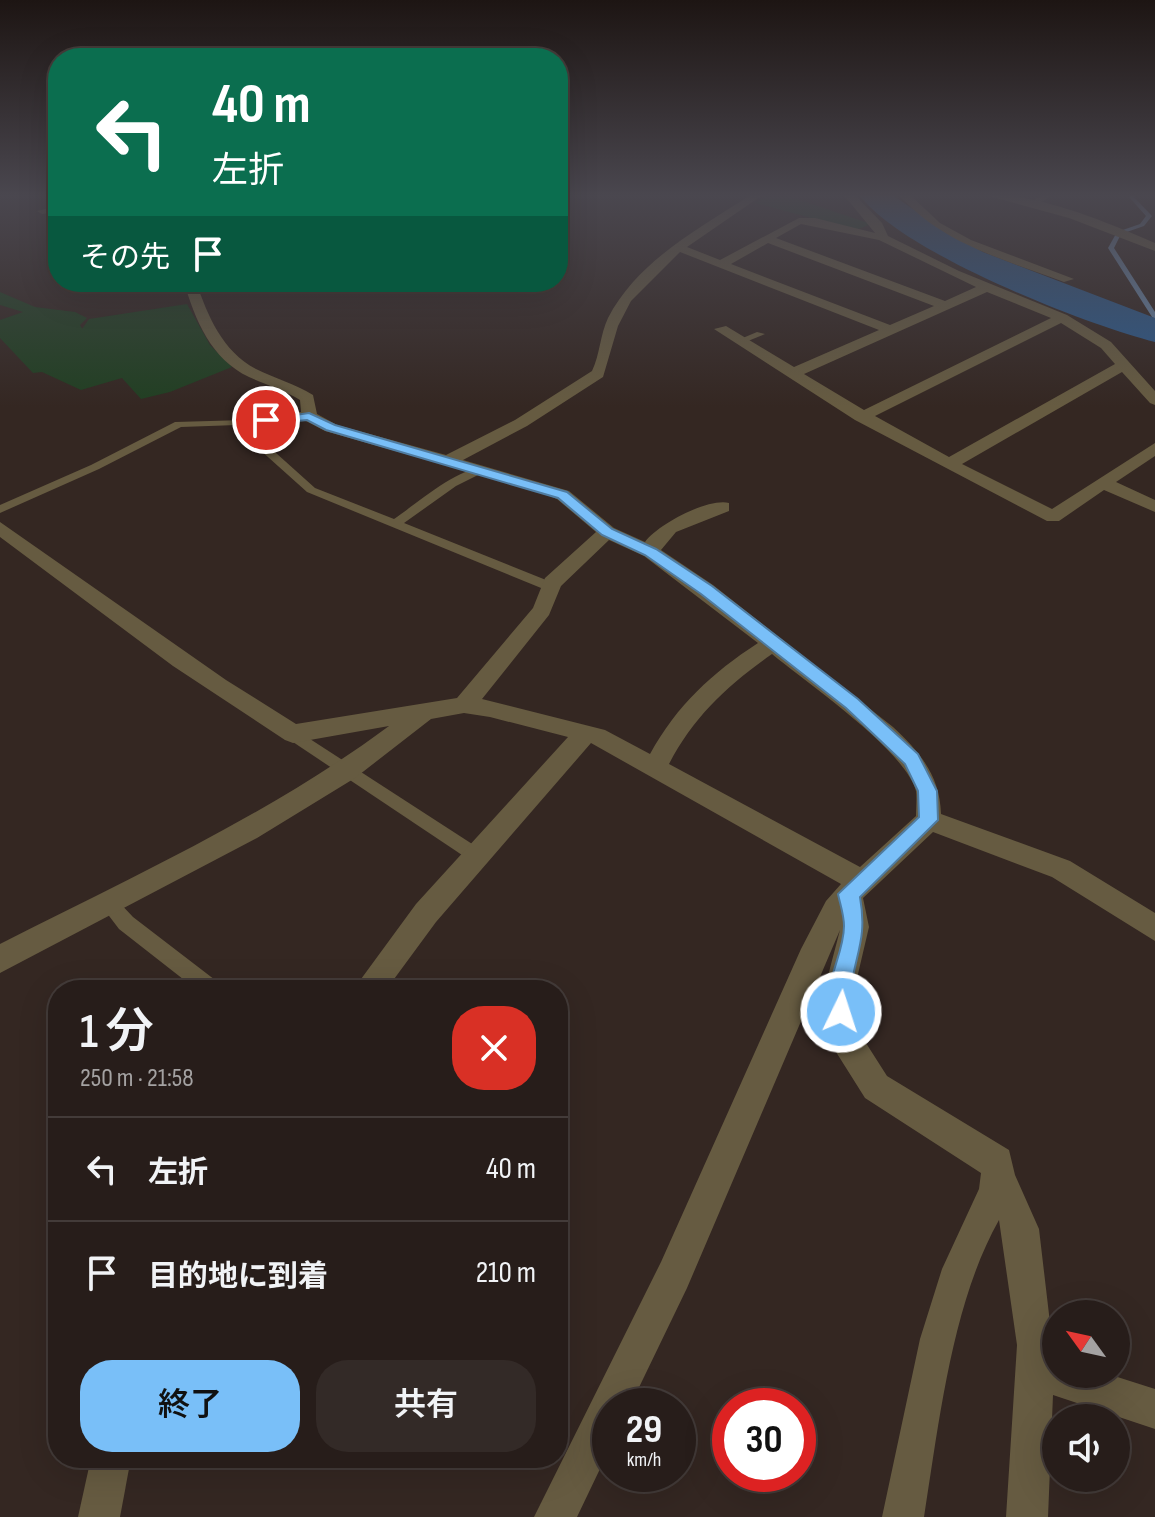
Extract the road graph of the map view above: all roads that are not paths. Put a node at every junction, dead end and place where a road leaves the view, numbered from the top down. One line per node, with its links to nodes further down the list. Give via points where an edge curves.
1 (656, 265): 22 (street, via 613,321 598,374 521,423)
2 (727, 265): 12 (street)
3 (837, 265): 9 (street)
4 (940, 265): 7 (street)
5 (1029, 265): 6 (street)
6 (1068, 279)
7 (987, 287): 9 (street); 10 (street)
8 (193, 292): 18 (street, via 200,315 236,363 308,398)
9 (945, 305): 12 (street)
10 (1062, 318): 15 (street, via 1106,345); 19 (street)
11 (721, 329): 14 (street)
12 (891, 330): 16 (street)
13 (760, 334): 14 (lane)
14 (743, 340): 16 (street)
15 (1124, 365): 17 (street); 23 (street)
16 (793, 373): 19 (street)
17 (1155, 400)
18 (309, 416): 20 (street); 22 (street, via 331,428)
19 (861, 417): 23 (street)
20 (241, 422): 28 (lane, via 179,424); 29 (lane, via 311,490)
21 (1155, 448): 25 (street)
22 (447, 461): 24 (street)
23 (948, 465): 25 (street, via 1053,517)
24 (480, 470): 29 (lane); 31 (street, via 563,495)
25 (1103, 483): 27 (street)
26 (723, 507): 32 (street, via 661,533)
27 (1155, 507)
28 (0, 509)
29 (395, 524): 33 (lane)
30 (0, 528): 37 (street, via 217,688)
31 (607, 532): 32 (street); 33 (street)
32 (651, 552): 34 (street)
33 (551, 587): 35 (street, via 542,610)
34 (774, 643): 39 (street, via 696,700); 41 (street, via 912,759 928,791)
35 (464, 705): 36 (street); 38 (street)
36 (427, 710): 37 (street); 40 (street)
37 (293, 734): 40 (lane)
38 (584, 735): 39 (street, via 597,736); 42 (street)
39 (656, 766): 43 (street)
40 (346, 771): 42 (lane); 44 (street)
41 (929, 820): 43 (street); 45 (street, via 1061,869)
42 (477, 856): 48 (street)
43 (854, 888): 49 (street, via 855,927 839,991 842,1033 876,1087 997,1162); 54 (street, via 811,959 674,1275)
44 (109, 904): 46 (street); 47 (lane)
45 (1155, 928)
46 (0, 959)
47 (199, 980)
48 (376, 980)
49 (1001, 1183): 50 (street, via 1021,1229); 55 (street, via 973,1233 951,1299 920,1415)
50 (1035, 1370): 51 (street); 56 (street)
51 (1155, 1409)
52 (109, 1468): 53 (street)
53 (99, 1517)
54 (555, 1517)
55 (903, 1517)
56 (1027, 1517)

